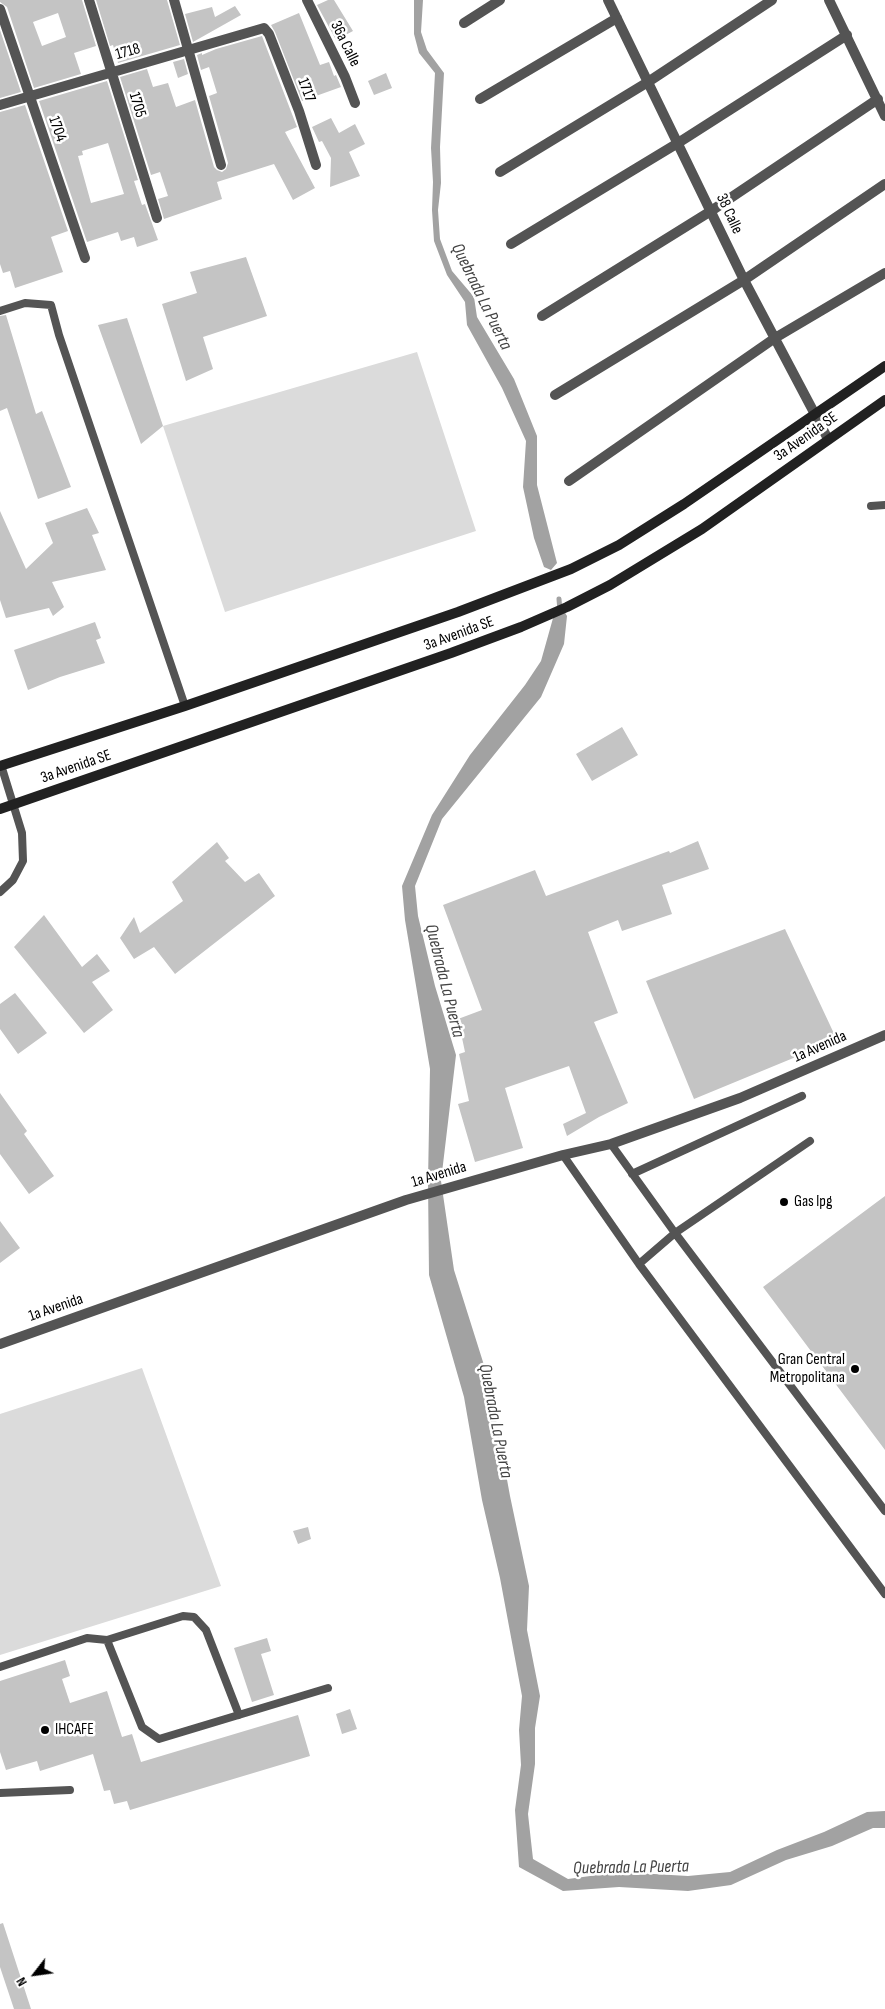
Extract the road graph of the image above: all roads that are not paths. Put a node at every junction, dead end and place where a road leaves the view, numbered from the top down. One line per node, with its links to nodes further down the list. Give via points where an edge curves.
1 (89, 0): 14 (street, 1705)
2 (174, 0): 13 (street)
3 (306, 0): 19 (street, 36a Calle)
4 (500, 0): 10 (street)
5 (608, 0): 9 (street, 38 Calle)
6 (772, 0): 15 (street)
7 (829, 0): 12 (street)
8 (0, 9): 16 (street, 1704)
9 (617, 18): 15 (street, 38 Calle); 17 (street)
10 (464, 23)
11 (264, 28): 13 (street, 1718); 24 (street, 1717, via 269,34)
12 (847, 35): 18 (street); 22 (street)
13 (188, 50): 14 (street, 1718); 23 (street)
14 (112, 72): 16 (street, 1718); 28 (street, 1705)
15 (648, 82): 22 (street, 38 Calle); 25 (street)
16 (30, 96): 20 (street, 1718); 30 (street, 1704)
17 (480, 99)
18 (878, 99): 21 (street); 27 (street)
19 (356, 103)
20 (0, 105)
21 (885, 116)
22 (678, 143): 27 (street, 38 Calle); 29 (street)
23 (221, 165)
24 (316, 165)
25 (500, 172)
26 (885, 184): 32 (street)
27 (711, 211): 32 (street, 38 Calle); 34 (street)
28 (157, 218)
29 (511, 244)
30 (85, 258)
31 (885, 273): 35 (street)
32 (744, 280): 35 (street, 38 Calle); 37 (street)
33 (0, 311): 44 (lane, via 25,303 51,304)
34 (542, 316)
35 (775, 338): 39 (street, 38 Calle); 41 (street)
36 (885, 366): 39 (street, 3a Avenida SE)
37 (555, 395)
38 (885, 400): 40 (street, 3a Avenida SE)
39 (814, 413): 40 (street, 38 Calle); 44 (street, 3a Avenida SE, via 684,504 619,545 571,569 458,612)
40 (828, 439): 46 (street, 3a Avenida SE, via 702,529 568,607 451,653)
41 (569, 481)
42 (885, 505): 43 (lane)
43 (871, 506)
44 (185, 706): 45 (street, 3a Avenida SE)
45 (1, 765): 46 (lane)
46 (13, 805): 47 (street, 3a Avenida SE); 48 (lane, via 22,833 23,861 13,880)
47 (0, 809)
48 (0, 892)
49 (885, 1035): 52 (street, 1a Avenida, via 740,1098)
50 (802, 1096): 54 (lane)
51 (810, 1141): 55 (lane)
52 (611, 1144): 53 (street, 1a Avenida); 54 (lane)
53 (562, 1155): 56 (lane); 57 (street, 1a Avenida, via 406,1200)
54 (632, 1174): 55 (lane)
55 (675, 1233): 56 (lane); 58 (lane)
56 (639, 1264): 59 (lane)
57 (0, 1344)
58 (885, 1511)
59 (885, 1594)
60 (108, 1640): 61 (lane, via 88,1638); 63 (lane, via 142,1727 159,1738); 63 (lane, via 183,1616 194,1618 206,1630)
61 (0, 1667)
62 (328, 1688): 63 (lane)
63 (239, 1715)
64 (70, 1790): 65 (lane)
65 (0, 1793)

